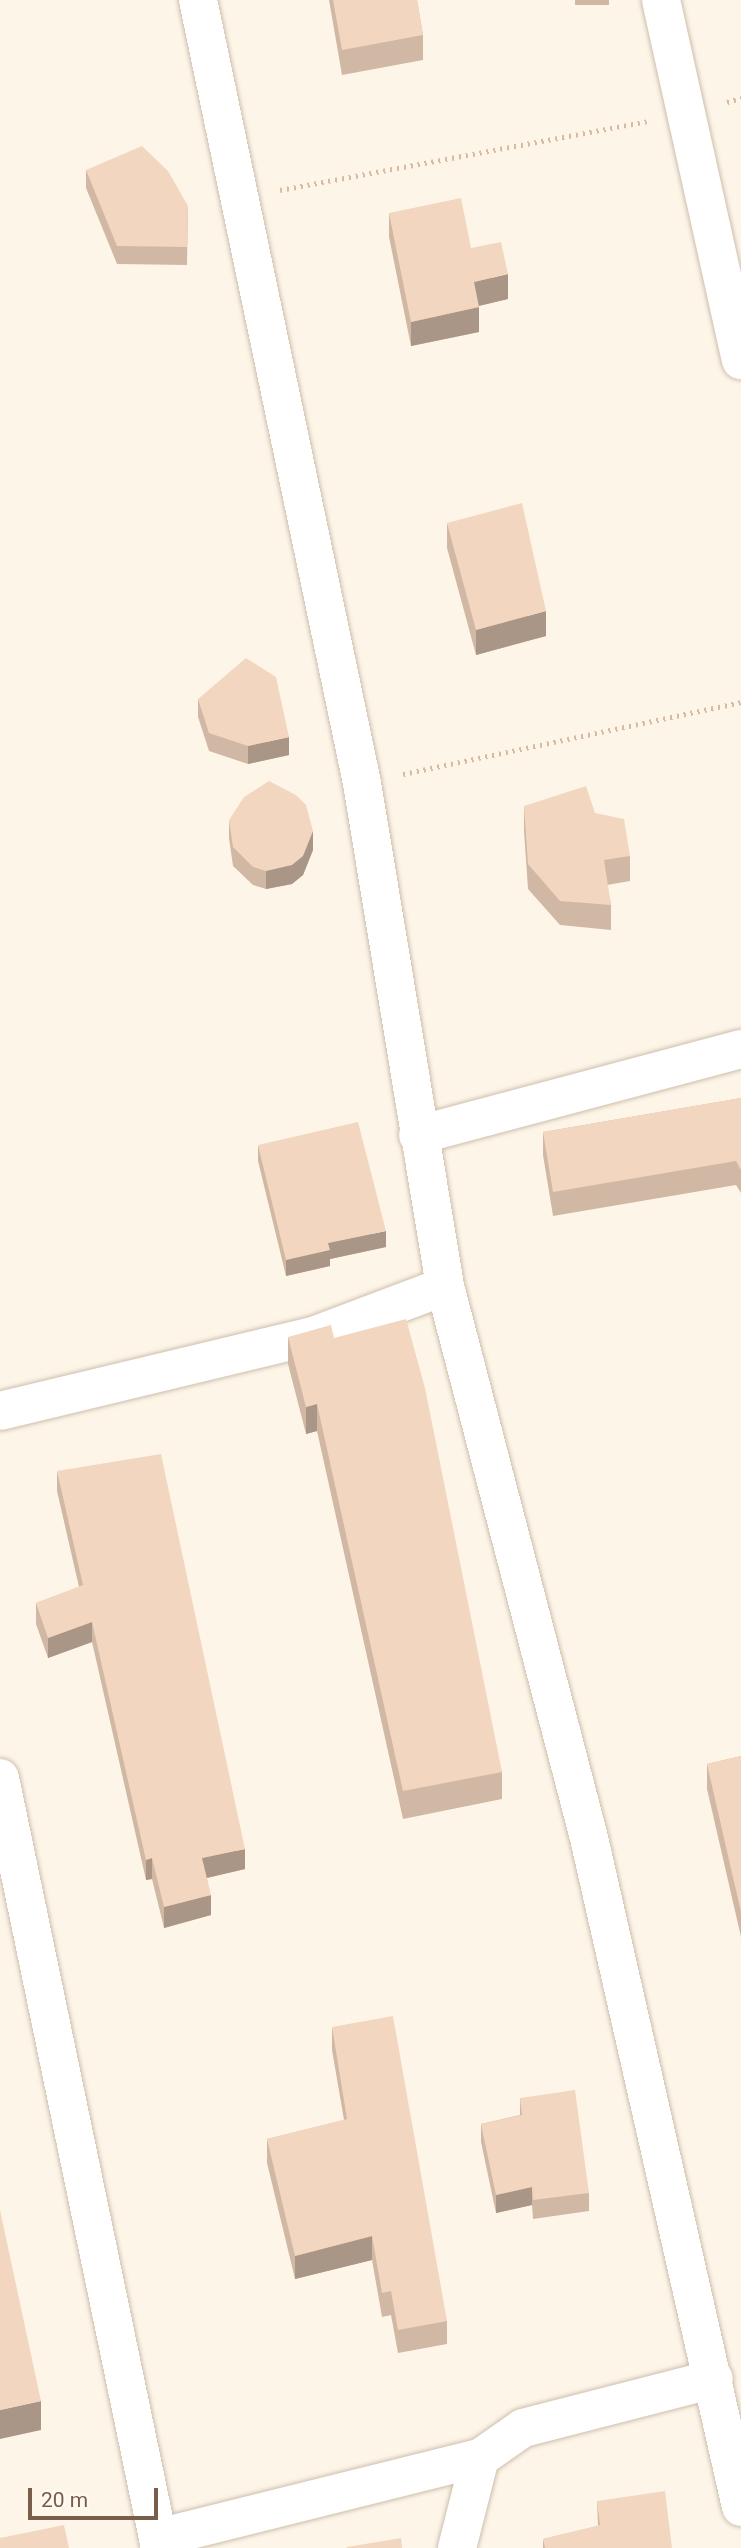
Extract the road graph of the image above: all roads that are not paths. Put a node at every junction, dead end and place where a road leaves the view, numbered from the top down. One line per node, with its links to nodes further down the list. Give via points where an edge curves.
1 (198, 0): 5 (street, via 362,783)
2 (660, 0): 3 (street)
3 (741, 360)
4 (741, 1049): 5 (street)
5 (418, 1135): 6 (street)
6 (445, 1286): 7 (street, via 313,1336); 9 (street, via 589,1838)
7 (0, 1411)
8 (0, 1778): 12 (street)
9 (714, 2379): 10 (street, via 523,2428); 11 (street)
10 (480, 2458): 12 (street); 13 (street)
11 (741, 2507)
12 (159, 2543)
13 (457, 2548)

